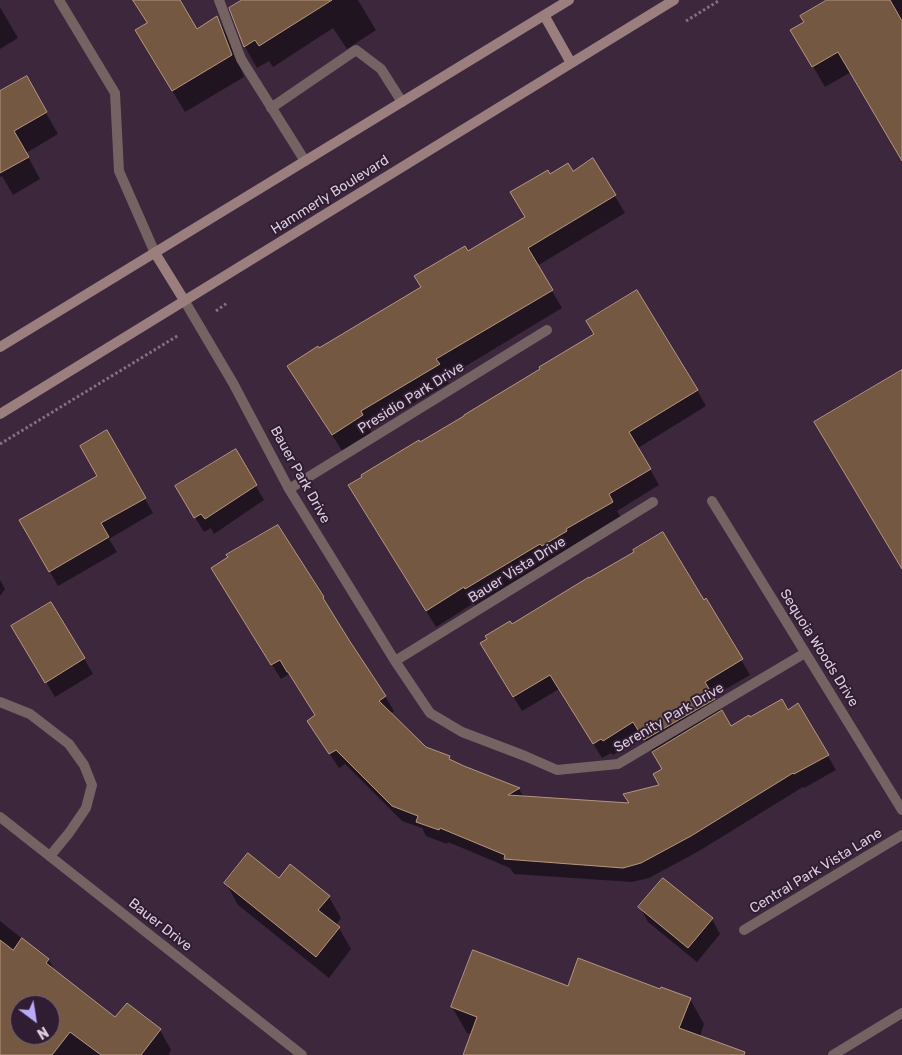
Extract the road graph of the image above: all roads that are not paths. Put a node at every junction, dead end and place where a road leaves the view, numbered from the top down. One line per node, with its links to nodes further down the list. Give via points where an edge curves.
1 (59, 0): 10 (street, via 115,93 119,171)
2 (219, 0): 8 (street, via 241,59)
3 (568, 0): 5 (main road)
4 (674, 0): 6 (main road, Hammerly Boulevard)
5 (544, 15): 6 (main road); 7 (main road)
6 (571, 63): 11 (main road, Hammerly Boulevard)
7 (402, 102): 8 (street, via 381,69 356,50); 9 (main road)
8 (271, 108): 9 (street)
9 (305, 161): 10 (main road)
10 (155, 253): 11 (main road); 13 (main road)
11 (184, 300): 14 (main road, Hammerly Boulevard); 15 (street, Bauer Park Drive, via 233,383)
12 (547, 330): 15 (street, Presidio Park Drive)
13 (0, 347)
14 (0, 414)
15 (289, 489): 19 (street, Bauer Park Drive)
16 (712, 501): 18 (street, Sequoia Woods Drive)
17 (653, 502): 19 (street, Bauer Vista Drive)
18 (805, 653): 19 (street, Serenity Park Drive, via 618,764 557,770 462,732 430,713); 21 (street, Sequoia Woods Drive)
19 (395, 661)
20 (0, 702): 24 (street, via 30,714 69,744 84,765 92,785 86,808)
21 (902, 810)
22 (0, 817): 24 (street, Bauer Drive)
23 (902, 835): 25 (street, Central Park Vista Lane)
24 (50, 856): 27 (street, Bauer Drive)
25 (744, 930)
26 (902, 1013): 28 (street)
27 (302, 1055)
28 (833, 1055)

